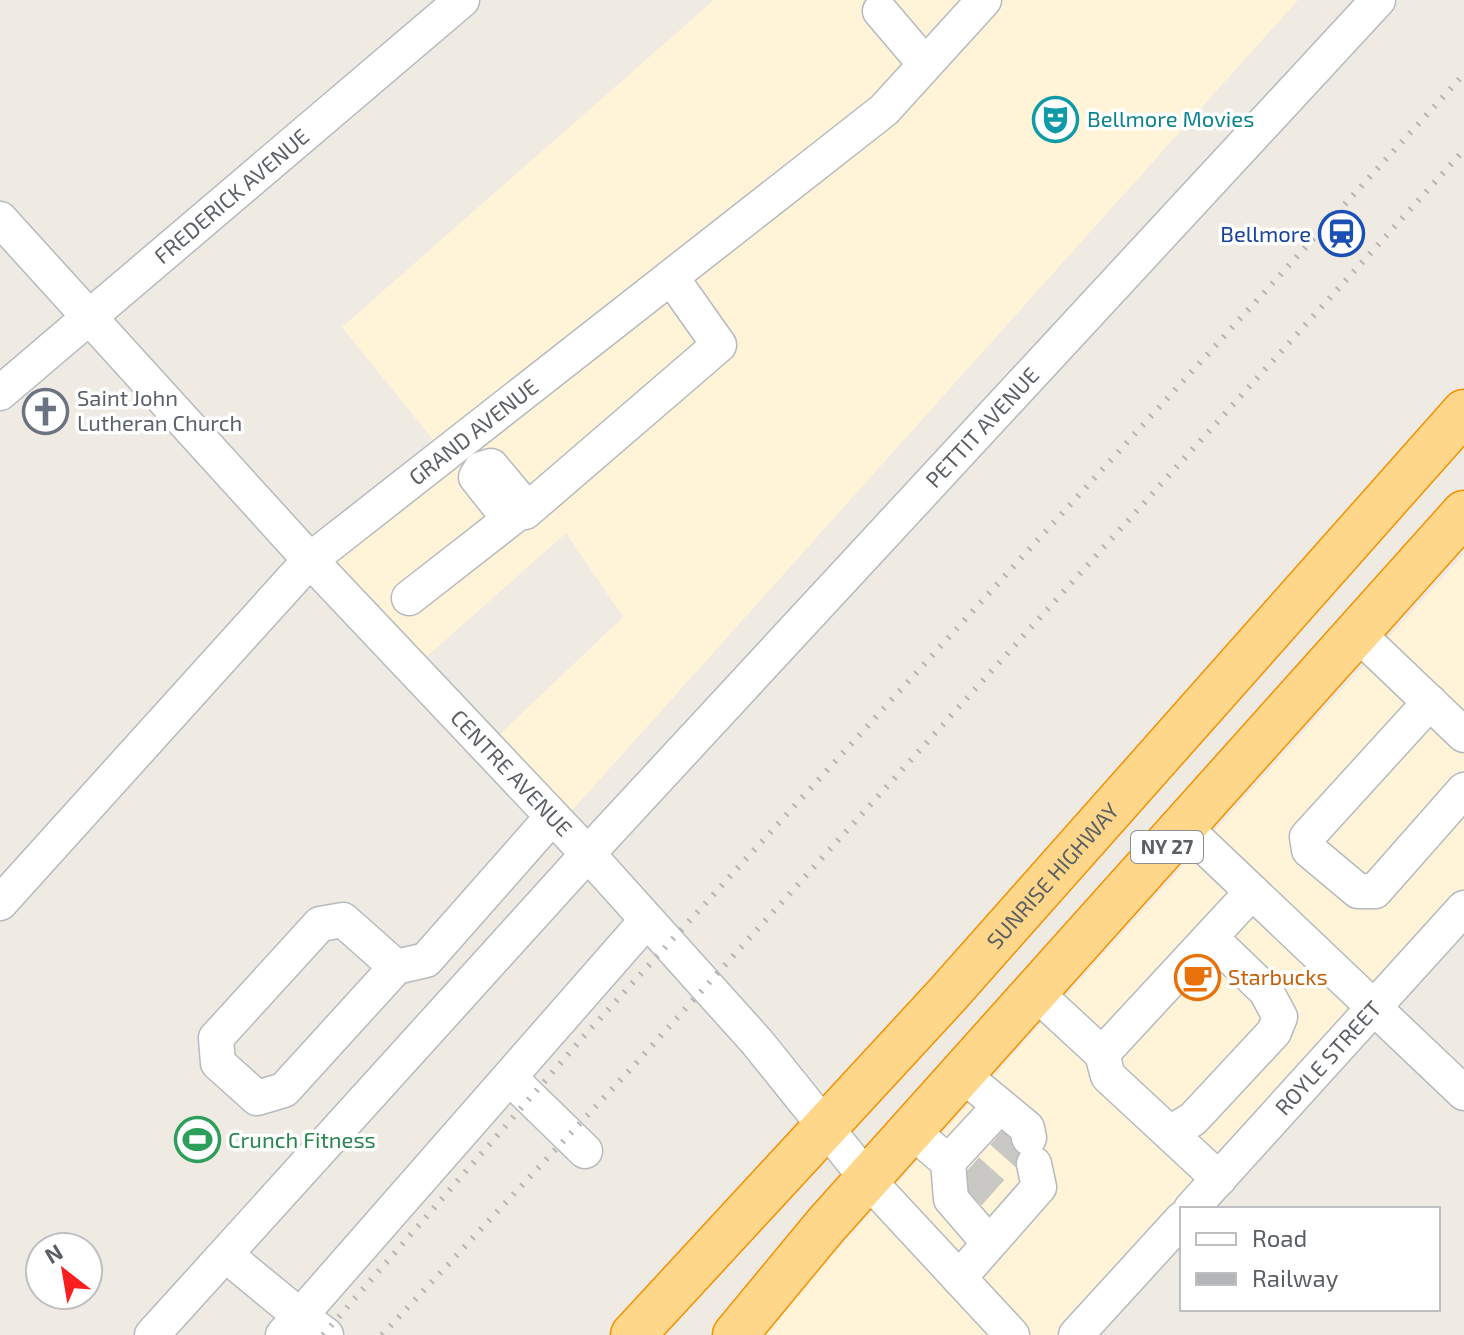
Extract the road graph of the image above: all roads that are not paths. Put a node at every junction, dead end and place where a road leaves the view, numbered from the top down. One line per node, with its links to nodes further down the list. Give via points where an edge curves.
1 (462, 0): 8 (street, FREDERICK AVENUE)
2 (984, 0): 5 (street, GRAND AVENUE)
3 (1378, 0): 22 (street, PETTIT AVENUE)
4 (880, 11): 5 (street)
5 (925, 64): 7 (street, GRAND AVENUE, via 884,110)
6 (0, 219): 8 (street, CENTRE AVENUE)
7 (671, 277): 11 (street, GRAND AVENUE); 12 (street, via 719,345)
8 (90, 318): 9 (street, FREDERICK AVENUE); 14 (street, CENTRE AVENUE)
9 (0, 393)
10 (1464, 412): 36 (highway, SUNRISE HIGHWAY / NY 27, via 958,984)
11 (460, 442): 12 (street, via 481,469 476,477 503,511); 14 (street, GRAND AVENUE)
12 (518, 513): 15 (street)
13 (1464, 513): 16 (highway, NY 27)
14 (310, 560): 20 (street, CENTRE AVENUE); 24 (street, GRAND AVENUE)
15 (409, 598)
16 (1357, 633): 17 (street); 21 (highway, NY 27)
17 (1430, 702): 18 (street); 19 (street, via 1307,837 1309,850 1358,891 1375,891)
18 (1464, 735)
19 (1464, 790)
20 (552, 817): 22 (street, CENTRE AVENUE); 28 (street, via 426,960)
21 (1185, 828): 23 (street); 29 (highway, NY 27)
22 (588, 854): 26 (street, CENTRE AVENUE); 48 (street, PETTIT AVENUE)
23 (1252, 892): 27 (street); 30 (street)
24 (0, 903)
25 (1464, 908): 30 (street, ROYLE STREET)
26 (647, 920): 33 (street); 36 (street, CENTRE AVENUE)
27 (1211, 938): 31 (street); 38 (street, via 1266,991 1280,1017 1274,1032 1193,1119)
28 (396, 967): 28 (street, via 284,1090 257,1098 218,1063 216,1038 320,924 343,920)
29 (1036, 993): 31 (street); 32 (highway, NY 27)
30 (1373, 1008): 34 (street); 41 (street, ROYLE STREET)
31 (1102, 1054): 38 (street, via 1108,1076)
32 (963, 1075): 35 (street); 37 (highway, NY 27)
33 (510, 1078): 39 (street); 50 (street)
34 (1464, 1093)
35 (1000, 1106): 40 (street); 47 (street, via 1027,1143 1039,1187)
36 (825, 1126): 42 (street, CENTRE AVENUE); 52 (highway, SUNRISE HIGHWAY / NY 27)
37 (912, 1131): 40 (street); 42 (highway, NY 27)
38 (1170, 1133): 41 (street)
39 (585, 1151)
40 (948, 1162): 43 (street)
41 (1219, 1179): 44 (street, ROYLE STREET)
42 (868, 1180): 46 (street, CENTRE AVENUE); 53 (highway, NY 27)
43 (959, 1200): 46 (street); 47 (street)
44 (1193, 1207)
45 (1180, 1221): 55 (street)
46 (920, 1235): 49 (street, CENTRE AVENUE)
47 (989, 1243): 49 (street)
48 (227, 1256): 50 (street); 51 (street, PETTIT AVENUE)
49 (959, 1278): 54 (street, CENTRE AVENUE)
50 (303, 1329)
51 (152, 1335)
52 (633, 1335)
53 (735, 1335)
54 (1012, 1335)
55 (1076, 1335)

